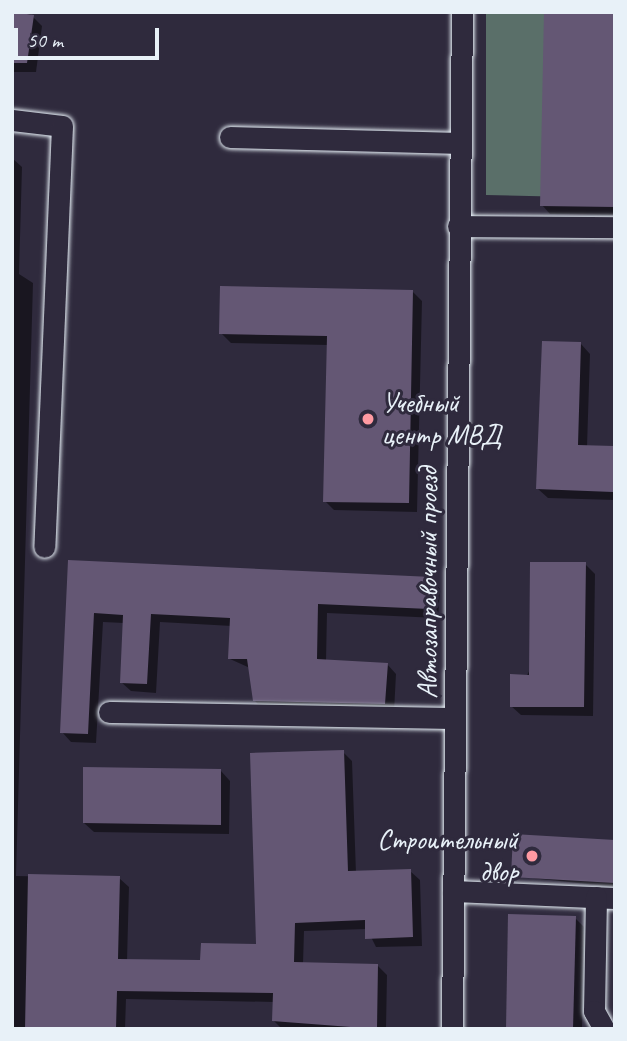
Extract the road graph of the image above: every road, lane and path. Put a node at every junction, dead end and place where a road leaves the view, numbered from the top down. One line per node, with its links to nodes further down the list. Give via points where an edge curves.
1 (462, 12): 4 (street, Автозаправочный проезд)
2 (12, 120): 7 (street, via 62,126)
3 (230, 137): 4 (street)
4 (460, 143): 5 (street, Автозаправочный проезд)
5 (458, 226): 6 (street); 9 (street, Автозаправочный проезд)
6 (615, 227)
7 (44, 547)
8 (109, 712): 9 (street)
9 (455, 718): 10 (street, Автозаправочный проезд)
10 (453, 891): 11 (street); 12 (street, Автозаправочный проезд)
11 (605, 897): 13 (street, via 594,1011)
12 (452, 1029)
13 (604, 1029)

